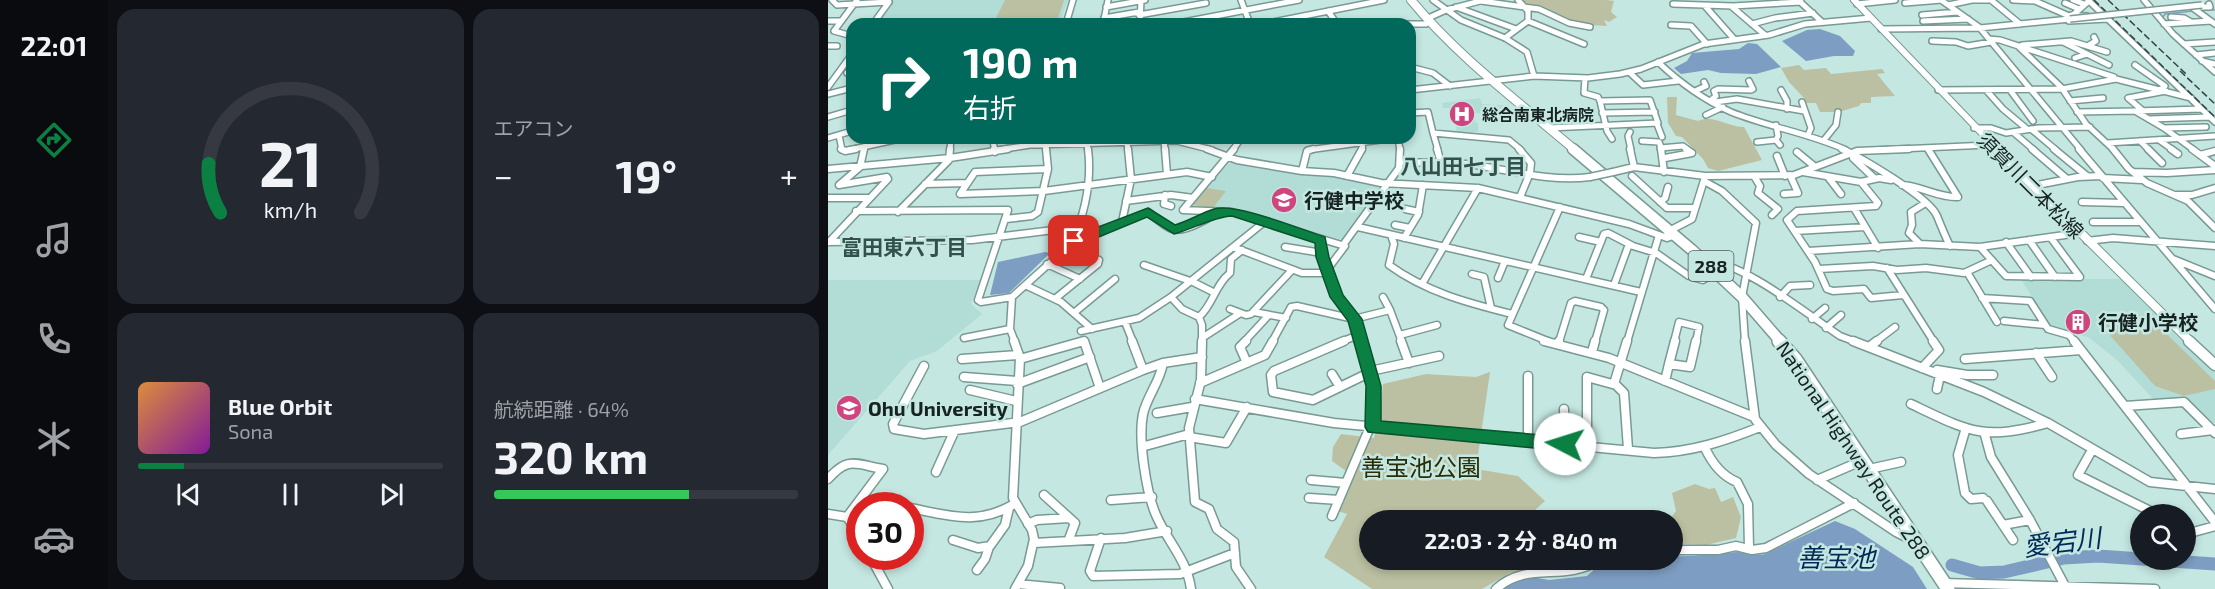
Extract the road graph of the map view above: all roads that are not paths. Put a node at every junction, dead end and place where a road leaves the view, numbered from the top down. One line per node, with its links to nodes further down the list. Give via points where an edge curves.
1 (832, 0): 36 (street, via 837,5)
2 (857, 0): 36 (street)
3 (1073, 0): 56 (street)
4 (1108, 0): 38 (street)
5 (1142, 0): 38 (street); 47 (street)
6 (1241, 0): 43 (street)
7 (1299, 0): 26 (street)
8 (1384, 0): 45 (street)
9 (1394, 0): 45 (street)
10 (1410, 0): 70 (highway, National Highway Route 288 / 288)
11 (1433, 0): 44 (street)
12 (1483, 0): 39 (street); 40 (street)
13 (1518, 0): 40 (street)
14 (1721, 0): 34 (street)
15 (1896, 0): 27 (street)
16 (1942, 0): 29 (street); 35 (street)
17 (1973, 0): 18 (street); 35 (street)
18 (1985, 0): 19 (street)
19 (1991, 0): 78 (street)
20 (2013, 0): 53 (street, via 2036,1)
21 (2073, 0): 28 (street)
22 (2145, 0): 49 (street)
23 (889, 1): 36 (street); 55 (street)
24 (1800, 1): 34 (street); 48 (street)
25 (1205, 2): 47 (street); 52 (street)
26 (1277, 2): 43 (street)
27 (1855, 2): 65 (main road, 須賀川二本松線)
28 (2087, 2): 42 (street); 50 (street)
29 (1905, 3)
30 (2065, 3): 42 (street)
31 (1673, 4): 37 (street)
32 (2209, 4): 33 (street); 41 (street, via 2210,7); 53 (street, bridge)
33 (2215, 4)
34 (1728, 5): 37 (street); 77 (street)
35 (1948, 5): 46 (street)
36 (852, 6): 69 (street)
37 (1705, 6): 91 (street)
38 (1106, 7): 57 (street)
39 (1456, 7): 44 (street); 83 (street)
40 (1524, 7): 71 (street); 81 (street, via 1542,9 1569,23)
41 (2193, 8): 49 (street); 76 (street)
42 (2079, 9): 53 (street)
43 (1245, 10): 52 (street); 61 (street)
44 (1446, 10): 70 (street); 90 (street)
45 (1329, 12): 62 (street); 63 (street); 64 (street)
46 (1957, 12): 51 (street); 66 (street)
47 (1139, 13): 58 (street); 59 (street)
48 (1813, 13): 74 (street); 77 (street)
49 (2156, 13): 79 (street)
50 (2103, 14): 53 (street); 67 (street)
51 (1923, 15)
52 (1210, 17): 60 (street)
53 (2069, 17): 67 (street, via 2070,21); 78 (street)
54 (2171, 17): 75 (street)
55 (877, 18)
56 (1068, 18)
57 (1104, 18)
58 (1116, 18)
59 (1139, 18)
60 (1205, 18)
61 (1248, 18)
62 (1296, 18)
63 (1302, 18)
64 (1333, 18)
65 (1871, 18): 74 (street); 84 (main road, 須賀川二本松線)
66 (1968, 19): 72 (street); 82 (street)
67 (2108, 19): 141 (street)
68 (828, 21): 69 (street)
69 (840, 21): 85 (street)
70 (1422, 21): 73 (street); 123 (highway, National Highway Route 288 / 288)
71 (1528, 21): 83 (street); 96 (street)
72 (1923, 21)
73 (1416, 22)
74 (1822, 22): 88 (street)
75 (2191, 22): 76 (street); 79 (street)
76 (2213, 22)
77 (1752, 24): 88 (street)
78 (2020, 24): 82 (street)
79 (2164, 24): 99 (street)
80 (1671, 25): 97 (street, via 1691,26)
81 (1590, 27)
82 (1980, 28): 84 (street); 93 (street)
83 (1516, 29): 90 (street)
84 (1881, 29): 133 (main road, 須賀川二本松線)
85 (834, 31): 86 (street); 87 (street)
86 (846, 34)
87 (828, 35)
88 (1765, 35): 91 (street)
89 (2094, 37): 100 (street, via 2096,41)
90 (1505, 38): 120 (street, via 1529,54)
91 (1734, 39): 97 (street)
92 (1932, 41): 93 (street, via 1968,46)
93 (1990, 41): 98 (street); 136 (street)
94 (2061, 41): 98 (street); 100 (street); 106 (street)
95 (2215, 42): 99 (street)
96 (1584, 44)
97 (1707, 44): 112 (street)
98 (2008, 44): 103 (street)
99 (2184, 44): 107 (street)
100 (2089, 45): 104 (street)
101 (828, 46): 102 (street)
102 (837, 46)
103 (2019, 47): 108 (street); 114 (street)
104 (2108, 52)
105 (2215, 53): 107 (street)
106 (2087, 54): 109 (street); 115 (street)
107 (2196, 55): 110 (street)
108 (2055, 58): 114 (street); 122 (street)
109 (2075, 58)
110 (2202, 61): 113 (street); 119 (street)
111 (846, 62): 128 (street)
112 (1658, 62): 118 (street); 124 (street)
113 (2215, 64)
114 (2039, 65): 130 (street)
115 (2109, 65)
116 (2135, 65): 137 (street, via 2165,86)
117 (1416, 69): 127 (street, via 1433,73)
118 (1629, 72): 121 (street); 124 (street, via 1643,85)
119 (2215, 72)
120 (1534, 75): 121 (street); 123 (street)
121 (1585, 78): 142 (street, via 1584,93)
122 (2116, 78): 130 (street); 137 (street)
123 (1491, 80): 127 (street); 168 (highway, National Highway Route 288 / 288); 293 (highway, National Highway Route 288 / 288)
124 (1678, 81): 138 (street)
125 (1749, 81): 143 (street, via 1753,89 1715,89)
126 (1704, 82): 138 (street, via 1706,86)
127 (1450, 86): 129 (street)
128 (828, 87)
129 (1416, 89)
130 (2062, 89): 136 (street); 144 (street)
131 (846, 90): 139 (street)
132 (1781, 90): 147 (street, via 1787,101)
133 (1938, 90): 134 (street); 169 (main road, 須賀川二本松線)
134 (1986, 90): 135 (street); 171 (street)
135 (2010, 90): 136 (street); 161 (street)
136 (2030, 90): 165 (street)
137 (2163, 90): 141 (street); 151 (street, via 2128,98)
138 (1695, 91): 143 (street)
139 (828, 94)
140 (2103, 98): 144 (street)
141 (2190, 98): 148 (street)
142 (1600, 101): 152 (street, via 1650,100); 156 (street)
143 (1713, 101): 146 (street); 147 (street, via 1738,98)
144 (2070, 101): 154 (street)
145 (1802, 102): 150 (street)
146 (1723, 107): 158 (street); 164 (street)
147 (1786, 109): 150 (street)
148 (2201, 109): 151 (street); 160 (street)
149 (846, 110): 157 (street)
150 (1804, 111): 177 (street, via 1810,128)
151 (2139, 111): 154 (street); 159 (street)
152 (1655, 112): 156 (street); 163 (street)
153 (1839, 112): 183 (street, via 1836,125)
154 (2077, 112): 166 (street)
155 (1416, 113): 175 (street, via 1428,112)
156 (1602, 113): 162 (street)
157 (828, 115)
158 (1706, 115)
159 (2149, 119): 160 (street); 170 (street)
160 (2212, 119)
161 (2033, 121)
162 (1605, 124): 163 (street); 168 (street); 181 (street)
163 (1657, 124): 179 (street)
164 (1776, 126): 177 (street); 187 (street, via 1778,142)
165 (2061, 127): 166 (street); 171 (street); 237 (street)
166 (2090, 127): 200 (street)
167 (2206, 127): 170 (street)
168 (1550, 128): 293 (highway, National Highway Route 288 / 288)
169 (1974, 128): 173 (street); 201 (main road, 須賀川二本松線)
170 (2164, 128): 182 (street)
171 (2029, 129): 173 (street); 234 (street)
172 (1630, 132): 219 (street)
173 (2013, 132): 241 (street)
174 (846, 133): 176 (street)
175 (1433, 133): 216 (street); 230 (street, via 1508,140 1528,159)
176 (840, 135): 180 (street); 202 (street, via 841,150)
177 (1808, 135): 183 (street)
178 (2215, 136): 182 (street)
179 (1662, 137)
180 (828, 138)
181 (1611, 139)
182 (2176, 139): 184 (street); 210 (street)
183 (1824, 140): 208 (street)
184 (2159, 140): 186 (street); 209 (street)
185 (1642, 141): 203 (street, via 1658,141)
186 (2140, 141): 200 (street); 217 (street)
187 (1757, 142)
188 (875, 144): 202 (street)
189 (951, 144): 212 (street)
190 (994, 144): 206 (street)
191 (1046, 144): 206 (street); 223 (street)
192 (1086, 144): 249 (street)
193 (1128, 144): 239 (street)
194 (1164, 144): 228 (street)
195 (1194, 144): 213 (street)
196 (1237, 144): 213 (street)
197 (1341, 144): 224 (street, via 1308,150)
198 (1363, 144): 229 (street)
199 (1397, 144): 215 (street)
200 (2108, 144): 227 (street)
201 (1989, 145): 204 (street); 252 (main road, 須賀川二本松線)
202 (865, 146): 222 (street)
203 (1660, 148): 214 (street); 214 (street, via 1686,146 1692,153)
204 (1928, 149): 208 (street); 250 (street, via 1958,197 1938,197)
205 (2215, 151): 210 (street)
206 (995, 152): 212 (street)
207 (1797, 152): 220 (street)
208 (1849, 153): 220 (street); 240 (street); 242 (street)
209 (2178, 154)
210 (2200, 155): 218 (street)
211 (1777, 156): 233 (street)
212 (950, 158): 222 (street); 246 (street)
213 (1228, 158): 224 (street); 235 (street)
214 (1665, 158): 225 (street)
215 (1401, 162): 216 (street); 247 (street)
216 (1441, 163): 230 (street)
217 (2162, 163)
218 (2214, 165): 227 (street, via 2168,173)
219 (1635, 166): 225 (street); 230 (street, bridge, via 1575,179)
220 (1814, 166): 226 (street)
221 (828, 168): 222 (street)
222 (860, 168): 248 (street)
223 (1048, 170): 245 (street, via 975,172); 255 (street)
224 (1302, 171): 229 (street)
225 (1664, 172): 238 (street)
226 (1803, 172): 233 (street); 236 (street)
227 (2133, 172): 243 (street)
228 (1167, 174): 235 (street, via 1187,172); 239 (street)
229 (1347, 176): 247 (street)
230 (1529, 176): 261 (street)
231 (1632, 176): 266 (street)
232 (1754, 176): 233 (street); 238 (street); 279 (street, via 1760,186 1757,192 1778,209)
233 (1788, 176): 257 (street, via 1798,193)
234 (2087, 176): 237 (street); 241 (street)
235 (1212, 177): 264 (street)
236 (1828, 177): 244 (street); 258 (street)
237 (2102, 177): 243 (street); 268 (street)
238 (1705, 178): 272 (street); 334 (street, via 1755,222)
239 (1131, 179): 249 (street); 265 (street)
240 (1875, 179): 242 (street); 244 (street)
241 (2067, 179): 252 (street)
242 (1893, 180): 250 (street)
243 (2142, 180): 260 (street)
244 (1861, 182): 273 (street, via 1878,203)
245 (967, 183): 246 (street); 255 (street, via 960,194)
246 (925, 184): 276 (street)
247 (1388, 184): 251 (street); 288 (street)
248 (839, 185): 262 (street); 263 (street, via 887,177)
249 (1088, 185): 255 (street); 287 (street)
250 (1902, 185): 269 (street)
251 (1423, 186): 254 (street); 277 (street)
252 (2032, 186): 292 (main road, 須賀川二本松線)
253 (1668, 187): 266 (street)
254 (1478, 188): 261 (street); 313 (street)
255 (1044, 191): 280 (street, via 1035,214)
256 (2213, 191): 260 (street)
257 (1784, 194)
258 (1841, 194)
259 (1165, 195): 264 (street); 265 (street); 270 (street, via 1164,204)
260 (2172, 195): 290 (street, via 2188,201)
261 (1520, 197): 271 (street)
262 (828, 198): 263 (street)
263 (868, 198): 275 (street)
264 (1193, 198): 278 (street, via 1183,210)
265 (1126, 201): 281 (street)
266 (1660, 202): 272 (street, via 1668,208)
267 (2082, 202): 268 (street)
268 (2124, 203): 283 (street)
269 (1924, 204): 307 (street, via 1911,212 1910,235); 310 (street, via 1937,214)
270 (1171, 206)
271 (1560, 207): 293 (street); 326 (street)
272 (1695, 208): 293 (street, via 1692,219)
273 (1854, 208): 286 (street); 291 (street, via 1794,212 1787,220)
274 (1405, 209): 277 (street)
275 (856, 212): 276 (street); 303 (street)
276 (898, 212): 280 (street, via 998,209 1009,211)
277 (1419, 212): 289 (street)
278 (1216, 213): 281 (street, via 1178,230 1148,212); 284 (street, via 1232,212)
279 (1772, 215)
280 (1006, 219): 296 (street)
281 (1122, 222): 308 (street)
282 (2093, 222): 283 (street)
283 (2140, 222): 302 (street)
284 (1263, 223): 299 (street); 315 (street)
285 (1395, 225): 289 (street)
286 (1865, 226): 291 (street); 316 (street)
287 (1078, 227): 296 (street); 308 (street)
288 (1358, 227): 294 (street); 309 (street)
289 (1410, 228): 297 (street)
290 (2215, 228)
291 (1795, 231): 317 (street)
292 (2079, 233): 298 (street); 301 (main road, 須賀川二本松線)
293 (1669, 234): 318 (street); 323 (highway, National Highway Route 288 / 288); 333 (highway, National Highway Route 288 / 288)
294 (1391, 235): 297 (street); 343 (street, via 1394,243 1389,266)
295 (1579, 237): 304 (street)
296 (1000, 238): 303 (street); 350 (street, via 978,300)
297 (1404, 238): 313 (street)
298 (2051, 238): 300 (street); 337 (street, via 2080,275)
299 (1321, 240): 309 (street); 319 (street)
300 (2029, 240): 305 (street); 337 (street)
301 (2087, 241): 302 (street); 400 (main road, 須賀川二本松線)
302 (2156, 241): 311 (street); 320 (street)
303 (829, 242)
304 (1601, 242): 306 (street, via 1608,233); 341 (street)
305 (2007, 242): 314 (street); 336 (street)
306 (1629, 244): 318 (street); 345 (street)
307 (1920, 244): 310 (street); 316 (street)
308 (1071, 245): 324 (street); 339 (street, via 1099,260)
309 (1343, 245): 330 (street)
310 (1950, 246): 314 (street)
311 (2215, 246)
312 (1285, 247): 319 (street)
313 (1444, 247): 322 (street); 343 (street)
314 (1980, 247): 321 (street)
315 (1238, 248): 329 (street); 342 (street); 348 (street, via 1231,259 1231,272 1222,278)
316 (1878, 248): 317 (street)
317 (1808, 251): 328 (street)
318 (1653, 252): 333 (street, via 1689,276 1703,280); 347 (street)
319 (1322, 253): 330 (street)
320 (2171, 259): 335 (street); 361 (street)
321 (1992, 260): 331 (street); 336 (street, via 2006,276)
322 (1505, 261): 326 (street); 338 (street)
323 (1705, 261): 334 (street); 356 (highway, National Highway Route 288 / 288)
324 (1047, 264): 339 (street); 344 (street)
325 (1144, 265): 342 (street)
326 (1532, 267): 341 (street); 365 (street)
327 (1887, 268): 328 (street); 331 (street); 349 (street)
328 (1819, 269): 349 (street, via 1825,287 1830,290 1864,289 1871,298)
329 (1292, 270): 330 (street); 363 (street)
330 (1328, 271): 370 (street, via 1337,297)
331 (1967, 272): 355 (street)
332 (1472, 274): 357 (street, via 1484,277)
333 (1713, 274): 356 (highway, National Highway Route 288 / 288)
334 (1747, 274): 353 (street); 356 (street)
335 (2215, 276)
336 (2031, 277): 337 (street)
337 (2055, 277)
338 (1497, 278)
339 (1080, 279): 354 (street)
340 (1115, 279): 362 (street)
341 (1586, 279): 345 (street)
342 (1189, 281): 348 (street); 351 (street)
343 (1422, 284): 357 (street)
344 (1025, 285): 350 (street); 354 (street)
345 (1614, 285): 347 (street)
346 (1810, 285): 353 (street, via 1790,286)
347 (1641, 292): 398 (street)
348 (1215, 293): 368 (street, via 1207,311)
349 (1902, 296): 402 (street, via 1939,350)
350 (1012, 297): 378 (street)
351 (1171, 297): 368 (street, via 1182,309); 372 (street, via 1141,317)
352 (1383, 297): 360 (street)
353 (1780, 297): 371 (street)
354 (1056, 298): 362 (street)
355 (1982, 298): 374 (street, via 2000,322); 374 (street, via 2030,301)
356 (1742, 300): 426 (street); 444 (highway, National Highway Route 288 / 288, via 1787,356); 446 (highway, National Highway Route 288 / 288, via 1795,359)
357 (1491, 308): 365 (street)
358 (1826, 308): 371 (street)
359 (1230, 309): 364 (street)
360 (1390, 309): 370 (street); 381 (street)
361 (2215, 309)
362 (1075, 312): 376 (street)
363 (1254, 312): 364 (street); 367 (street)
364 (1239, 314): 383 (street)
365 (1512, 314): 384 (street, via 1508,325)
366 (1840, 315): 377 (street)
367 (1267, 316): 369 (street); 396 (street, via 1240,347)
368 (1199, 317): 383 (street)
369 (1286, 318): 370 (street, via 1292,307 1297,306); 396 (street, via 1267,353)
370 (1354, 319): 380 (street)
371 (1812, 319): 377 (street)
372 (1125, 322): 376 (street); 403 (street)
373 (1437, 325): 381 (street)
374 (2045, 325): 386 (street, via 2069,335)
375 (1895, 327): 385 (street)
376 (1092, 328): 379 (street)
377 (1826, 328): 385 (street)
378 (1010, 329): 382 (street); 390 (street)
379 (1081, 331)
380 (1358, 335): 404 (street); 415 (street, via 1271,374 1276,394 1311,400)
381 (1400, 335): 397 (street)
382 (964, 338)
383 (1202, 338): 392 (street)
384 (1558, 344): 387 (street); 387 (street, via 1571,303 1602,306)
385 (1869, 347): 402 (street)
386 (2081, 350): 388 (street); 422 (street)
387 (1592, 352): 398 (street)
388 (2036, 353): 394 (street); 410 (street)
389 (1439, 356): 397 (street)
390 (1019, 357): 391 (street, via 1084,341); 393 (street); 412 (street)
391 (1090, 357): 412 (street); 416 (street)
392 (1202, 357): 395 (street); 413 (street)
393 (962, 359)
394 (1965, 359)
395 (1162, 363): 403 (street); 439 (street, via 1162,378 1144,413)
396 (1247, 363): 413 (street)
397 (1409, 363): 404 (street)
398 (1621, 363): 411 (street); 414 (street)
399 (1669, 364): 399 (street, via 1679,322 1697,325 1690,367); 411 (street)
400 (2215, 364)
401 (924, 366): 433 (street, via 893,424 894,429 916,434)
402 (1926, 369): 406 (street); 407 (street)
403 (1143, 370): 416 (street)
404 (1369, 372): 415 (street); 429 (street, via 1374,389)
405 (1332, 374): 415 (street)
406 (1940, 375): 417 (street); 428 (street)
407 (1993, 375)
408 (1528, 376): 437 (street)
409 (964, 377): 412 (street)
410 (2052, 377)
411 (1665, 381): 426 (street)
412 (1017, 382): 419 (street)
413 (1200, 383): 420 (street)
414 (1614, 384): 440 (street, via 1586,378); 442 (street, via 1625,394)
415 (1340, 387)
416 (1100, 388): 427 (street)
417 (1937, 389)
418 (970, 390): 419 (street)
419 (1016, 401): 427 (street)
420 (1194, 403): 423 (street); 425 (street); 435 (street)
421 (1911, 405): 432 (street)
422 (2126, 406): 431 (street, via 2184,402); 452 (street)
423 (1247, 408): 429 (street); 435 (street, via 1226,443)
424 (1564, 409): 438 (street)
425 (1157, 413)
426 (1754, 417): 430 (street)
427 (1016, 423): 433 (street); 462 (street)
428 (2048, 423): 436 (street, via 2019,432); 443 (street)
429 (1372, 427): 437 (street); 451 (street)
430 (1760, 427): 441 (street); 450 (street)
431 (2213, 429): 434 (street)
432 (1965, 431): 436 (street); 471 (street, via 1958,454 1965,493 1971,499 1985,499)
433 (954, 432): 447 (street)
434 (2181, 434)
435 (1189, 435): 439 (street); 483 (street, via 1195,502 1209,509 1214,526 1234,542)
436 (1985, 435): 468 (street, via 1991,457)
437 (1528, 441): 438 (street)
438 (1565, 444): 440 (street)
439 (1145, 446): 456 (street)
440 (1587, 446): 442 (street)
441 (1705, 448): 442 (street, via 1669,453); 481 (street, via 1727,478 1738,483 1748,504)
442 (1628, 449)
443 (2092, 450): 452 (street, via 2150,482); 461 (street, via 2078,475)
444 (1858, 462): 450 (street); 474 (highway, National Highway Route 288 / 288)
445 (1901, 462): 446 (street)
446 (1869, 469): 474 (highway, National Highway Route 288 / 288)
447 (936, 472)
448 (828, 479): 454 (street, via 840,465 848,463 883,469)
449 (1311, 480): 451 (street)
450 (1817, 480): 460 (street)
451 (1346, 483): 459 (street)
452 (2188, 486): 453 (street); 470 (street)
453 (2215, 489)
454 (867, 492)
455 (1044, 495): 467 (street)
456 (1152, 497): 458 (street); 472 (street)
457 (1309, 498): 459 (street)
458 (1111, 500)
459 (1339, 500): 465 (street)
460 (1854, 503): 474 (street, via 1896,532); 481 (street, via 1766,548)
461 (2136, 504)
462 (1013, 506): 463 (street, via 969,520); 469 (street); 480 (street, via 1009,520)
463 (924, 513)
464 (828, 514): 466 (street)
465 (1332, 516)
466 (846, 517)
467 (1069, 518): 469 (street); 476 (street, via 1075,524)
468 (2030, 520): 471 (street); 490 (street)
469 (1028, 524): 479 (street)
470 (2215, 524): 473 (street)
471 (2002, 525): 478 (street)
472 (1167, 531): 475 (street); 489 (street)
473 (2196, 531)
474 (1911, 537): 492 (highway, National Highway Route 288 / 288)
475 (1101, 538): 476 (street); 489 (street, via 1090,571 1093,576)
476 (1069, 539): 479 (street)
477 (953, 540): 480 (street)
478 (2013, 540)
479 (1034, 543): 491 (street, via 1028,566)
480 (989, 547): 485 (street)
481 (1749, 548): 482 (street)
482 (1683, 550)
483 (1235, 553): 489 (street); 496 (street, via 1236,567)
484 (879, 570): 494 (street)
485 (977, 570)
486 (1530, 570): 497 (street, via 1507,578)
487 (1530, 570): 488 (street)
488 (1579, 570)
489 (1189, 571): 495 (street)
490 (2065, 586): 492 (street); 498 (street)
491 (1016, 587): 493 (street)
492 (1944, 587)
493 (1060, 588)
494 (888, 589)
495 (1191, 589)
496 (1251, 589)
497 (1496, 589)
498 (2156, 589)

